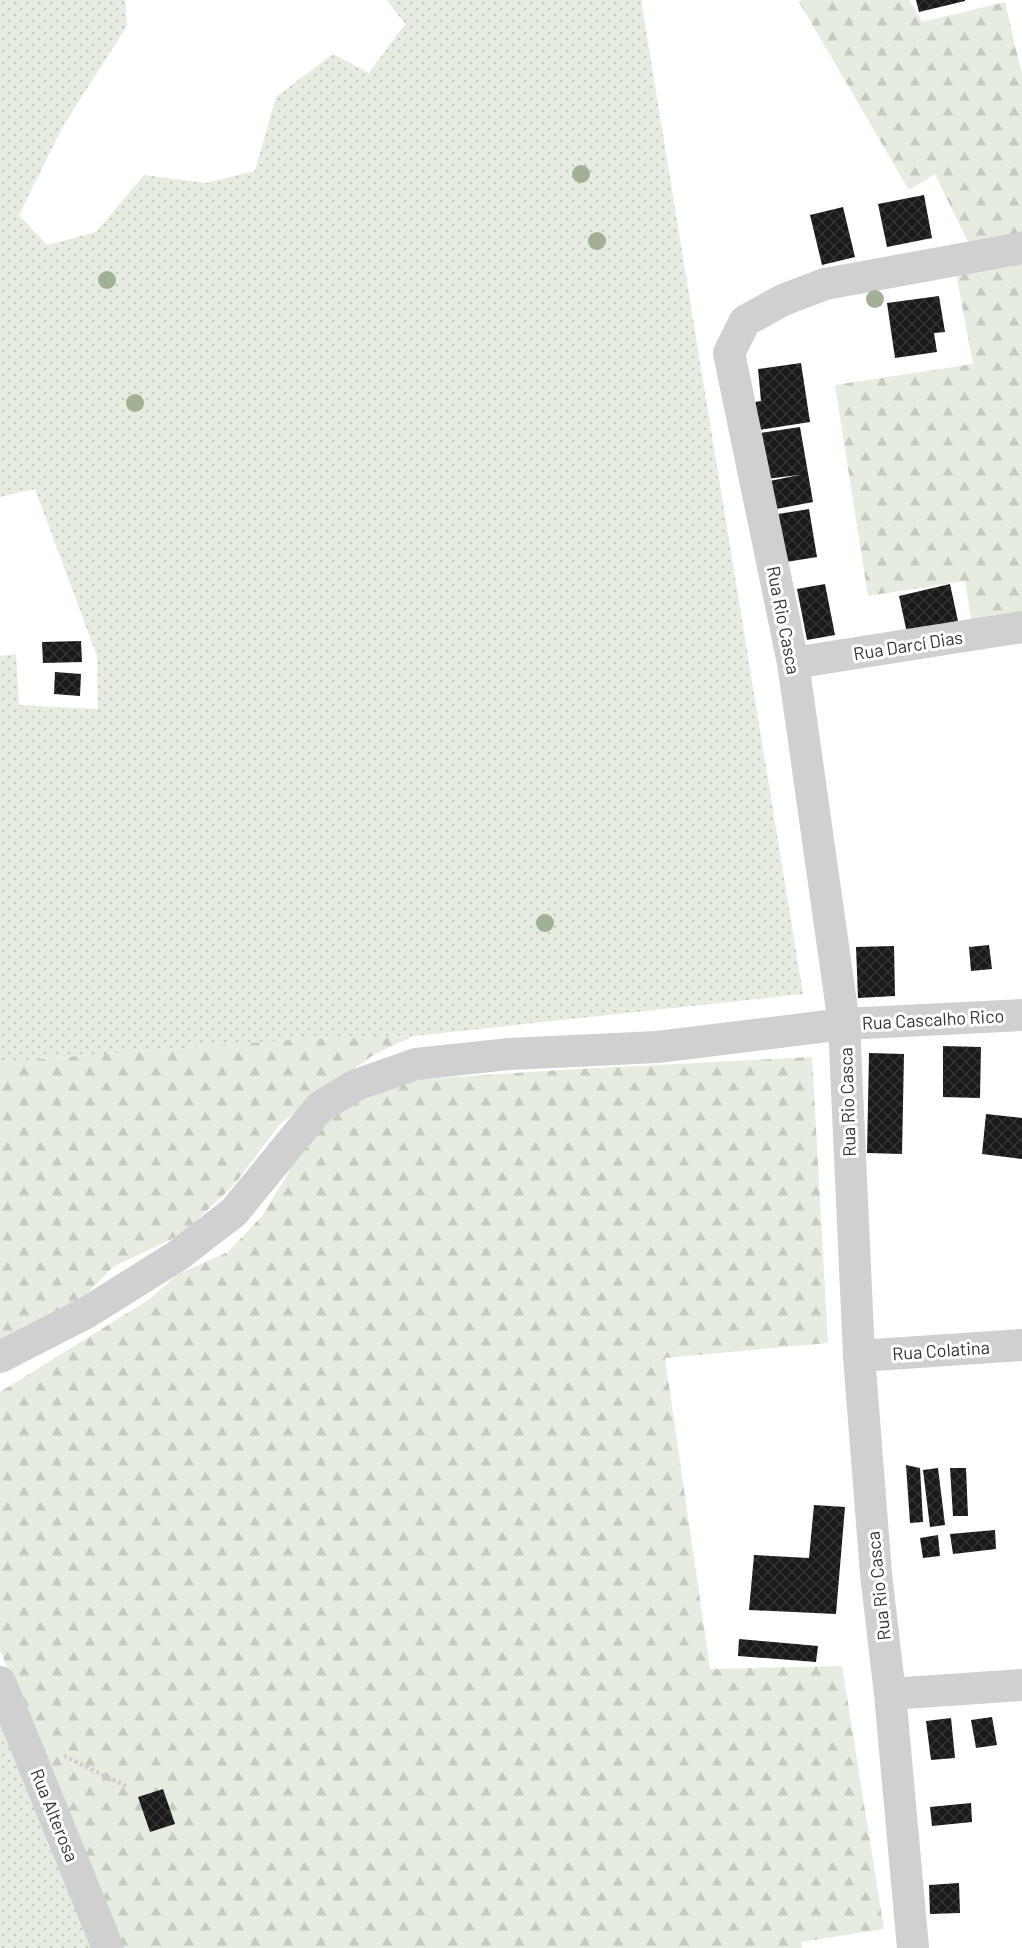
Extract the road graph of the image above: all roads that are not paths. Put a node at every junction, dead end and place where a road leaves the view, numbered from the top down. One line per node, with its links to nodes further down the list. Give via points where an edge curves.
1 (1022, 248): 3 (street, Rua Rio Casca, via 825,284 783,300 745,321 729,353)
2 (1022, 627): 3 (street, Rua Darcí Dias)
3 (793, 663): 5 (street, Rua Rio Casca)
4 (1022, 1015): 5 (street, Rua Cascalho Rico)
5 (844, 1024): 7 (street, Rua Rio Casca); 8 (street, Rua Cascalho Rico, via 657,1047 510,1054 416,1064 356,1085 320,1107 234,1212 177,1256 86,1313)
6 (1022, 1345): 7 (street, Rua Colatina)
7 (859, 1356): 11 (street, Rua Rio Casca)
8 (0, 1358)
9 (0, 1682): 12 (street, Rua Alterosa)
10 (1022, 1684): 11 (street)
11 (890, 1694): 13 (street, Rua Rio Casca)
12 (108, 1948)
13 (913, 1948)

